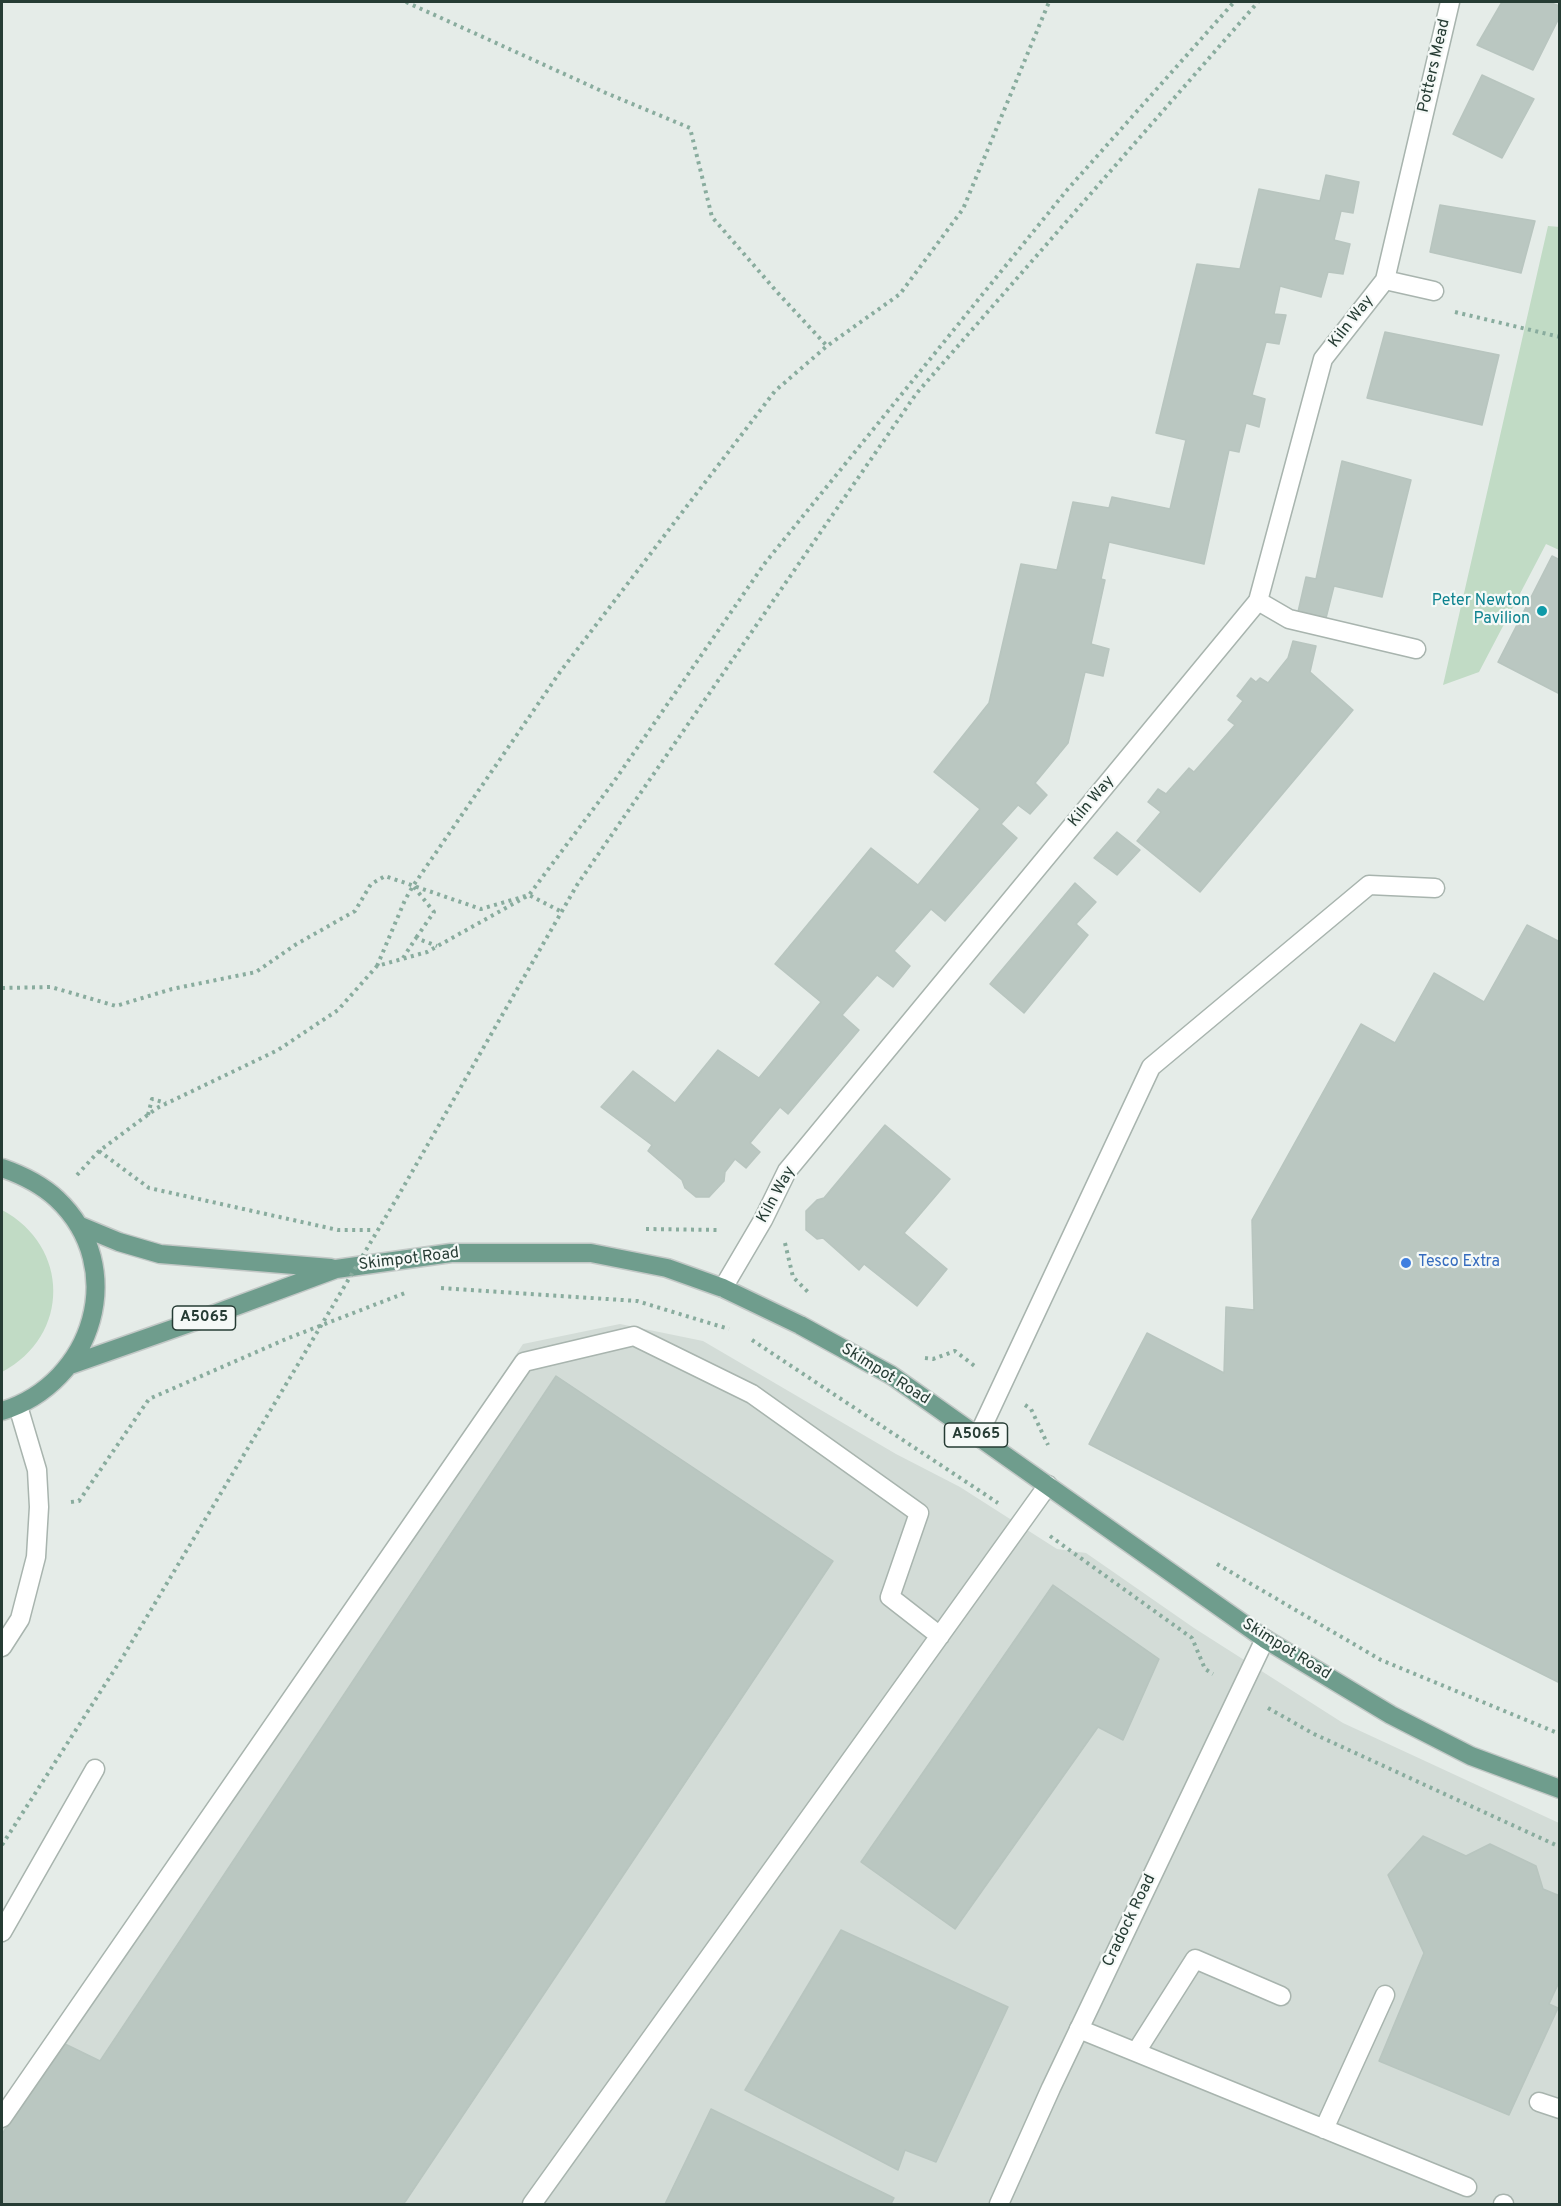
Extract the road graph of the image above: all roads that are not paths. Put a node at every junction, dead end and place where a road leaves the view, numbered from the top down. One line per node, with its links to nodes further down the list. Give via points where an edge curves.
1 (1450, 2): 2 (street, Potters Mead)
2 (1420, 130): 3 (street, Kiln Way)
3 (1385, 280): 4 (street, Kiln Way); 5 (street, Kiln Way, via 1323,359)
4 (1434, 291)
5 (1258, 602): 6 (street, via 1289,619); 11 (street, Kiln Way, via 788,1171)
6 (1416, 650)
7 (1435, 888): 14 (street, via 1369,885 1151,1067)
8 (2, 1168): 9 (main road, A5065, via 27,1177 56,1198)
9 (78, 1225): 10 (main road, Skimpot Road / A5065, via 160,1254); 12 (main road, A5065, via 94,1272 95,1296 83,1344)
10 (336, 1269): 11 (main road, Skimpot Road / A5065, via 451,1252 591,1253 667,1268); 12 (main road, Skimpot Road / A5065)
11 (723, 1287): 14 (main road, Skimpot Road / A5065, via 891,1375)
12 (70, 1365): 13 (main road, A5065, via 38,1395)
13 (10, 1408): 18 (street, via 37,1470 39,1507 36,1557 20,1619)
14 (978, 1436): 15 (main road, Skimpot Road / A5065)
15 (1048, 1485): 16 (street); 17 (main road, Skimpot Road / A5065)
16 (940, 1636): 28 (street, via 890,1597 919,1513 752,1394 634,1336 524,1362); 31 (street)
17 (1265, 1639): 20 (main road, Skimpot Road / A5065, via 1471,1756); 24 (street, Cradock Road)
18 (2, 1647)
19 (95, 1769): 21 (street)
20 (1560, 1790)
21 (2, 1932)
22 (1385, 1995): 29 (street)
23 (1281, 1996): 25 (street, via 1195,1959)
24 (1079, 2029): 25 (street); 32 (street, Cradock Road)
25 (1136, 2052): 29 (street)
26 (1539, 2102): 27 (street)
27 (1560, 2109)
28 (2, 2118)
29 (1324, 2129): 30 (street)
30 (1467, 2187)
31 (532, 2205)
32 (999, 2205)

